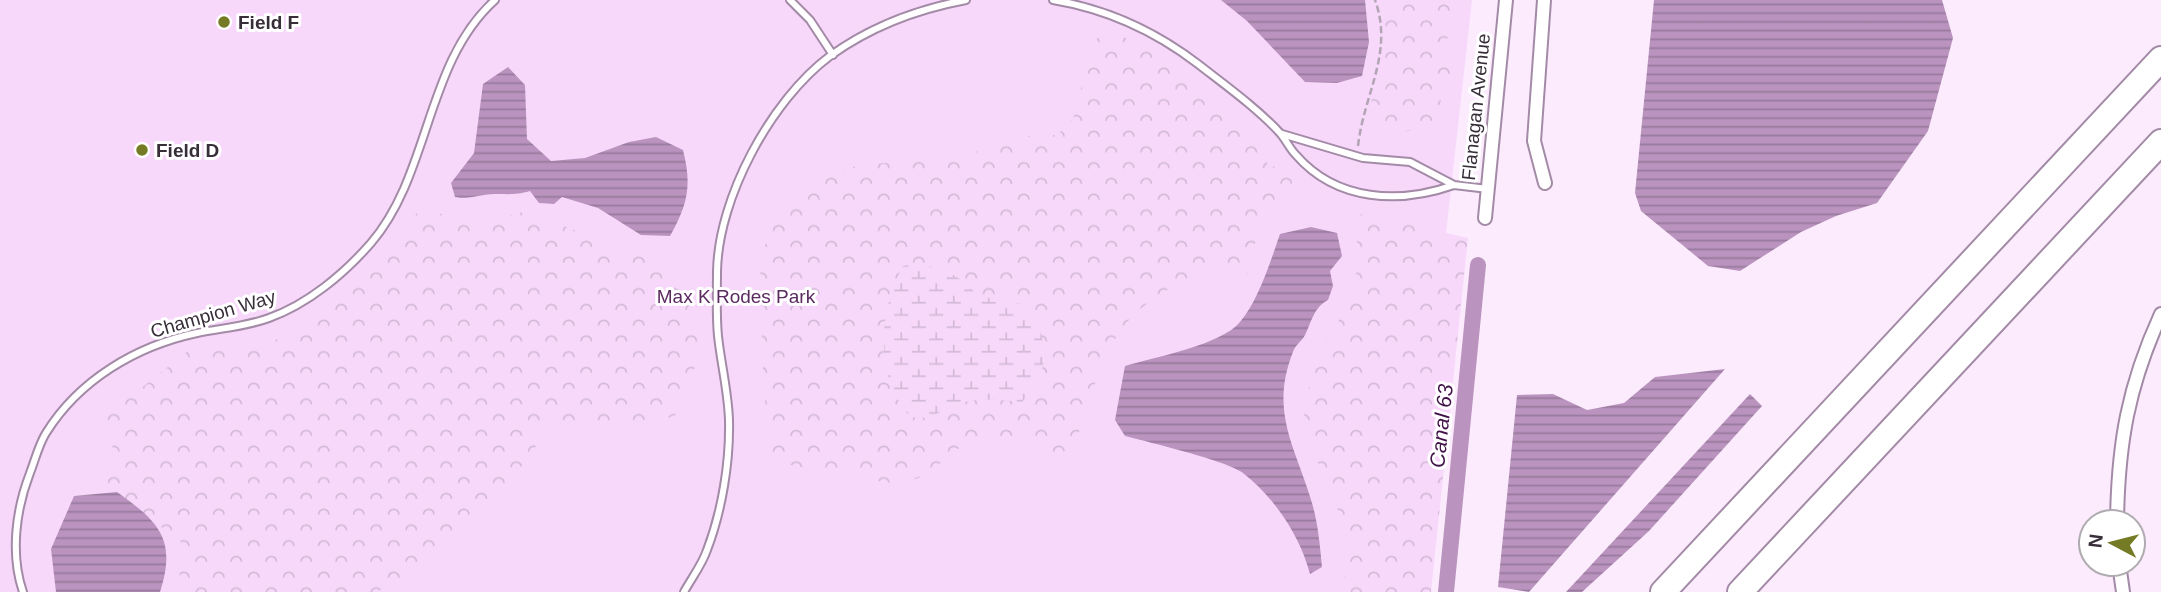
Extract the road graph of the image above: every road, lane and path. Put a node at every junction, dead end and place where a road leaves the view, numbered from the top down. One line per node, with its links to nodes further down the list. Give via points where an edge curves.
1 (495, 0): 19 (lane, Champion Way, via 463,35 397,208 345,271 272,317 196,333 120,362 90,380 45,434 23,490 17,521 18,578)
2 (790, 0): 8 (lane, via 810,20)
3 (966, 0): 8 (lane, via 934,6 882,26)
4 (1053, 0): 10 (lane, via 1118,16 1169,43)
5 (1375, 0): 12 (path, via 1382,22 1379,69 1361,116)
6 (1506, 0): 15 (street, Flanagan Avenue)
7 (1544, 0): 13 (street, via 1534,141)
8 (832, 55): 20 (lane, via 801,85 757,143 729,206 717,268 718,335 729,421 726,466 707,551)
9 (2161, 59): 21 (highway)
10 (1280, 134): 12 (lane); 14 (lane, via 1296,156 1319,175 1362,194 1421,196)
11 (2161, 142): 22 (highway)
12 (1357, 157): 14 (lane, via 1410,162)
13 (1545, 183)
14 (1454, 185): 15 (lane)
15 (1488, 189): 16 (street, Flanagan Avenue)
16 (1485, 218)
17 (2161, 314): 18 (street, via 2128,402)
18 (2117, 508)
19 (23, 592)
20 (684, 592)
21 (1663, 592)
22 (1740, 592)

